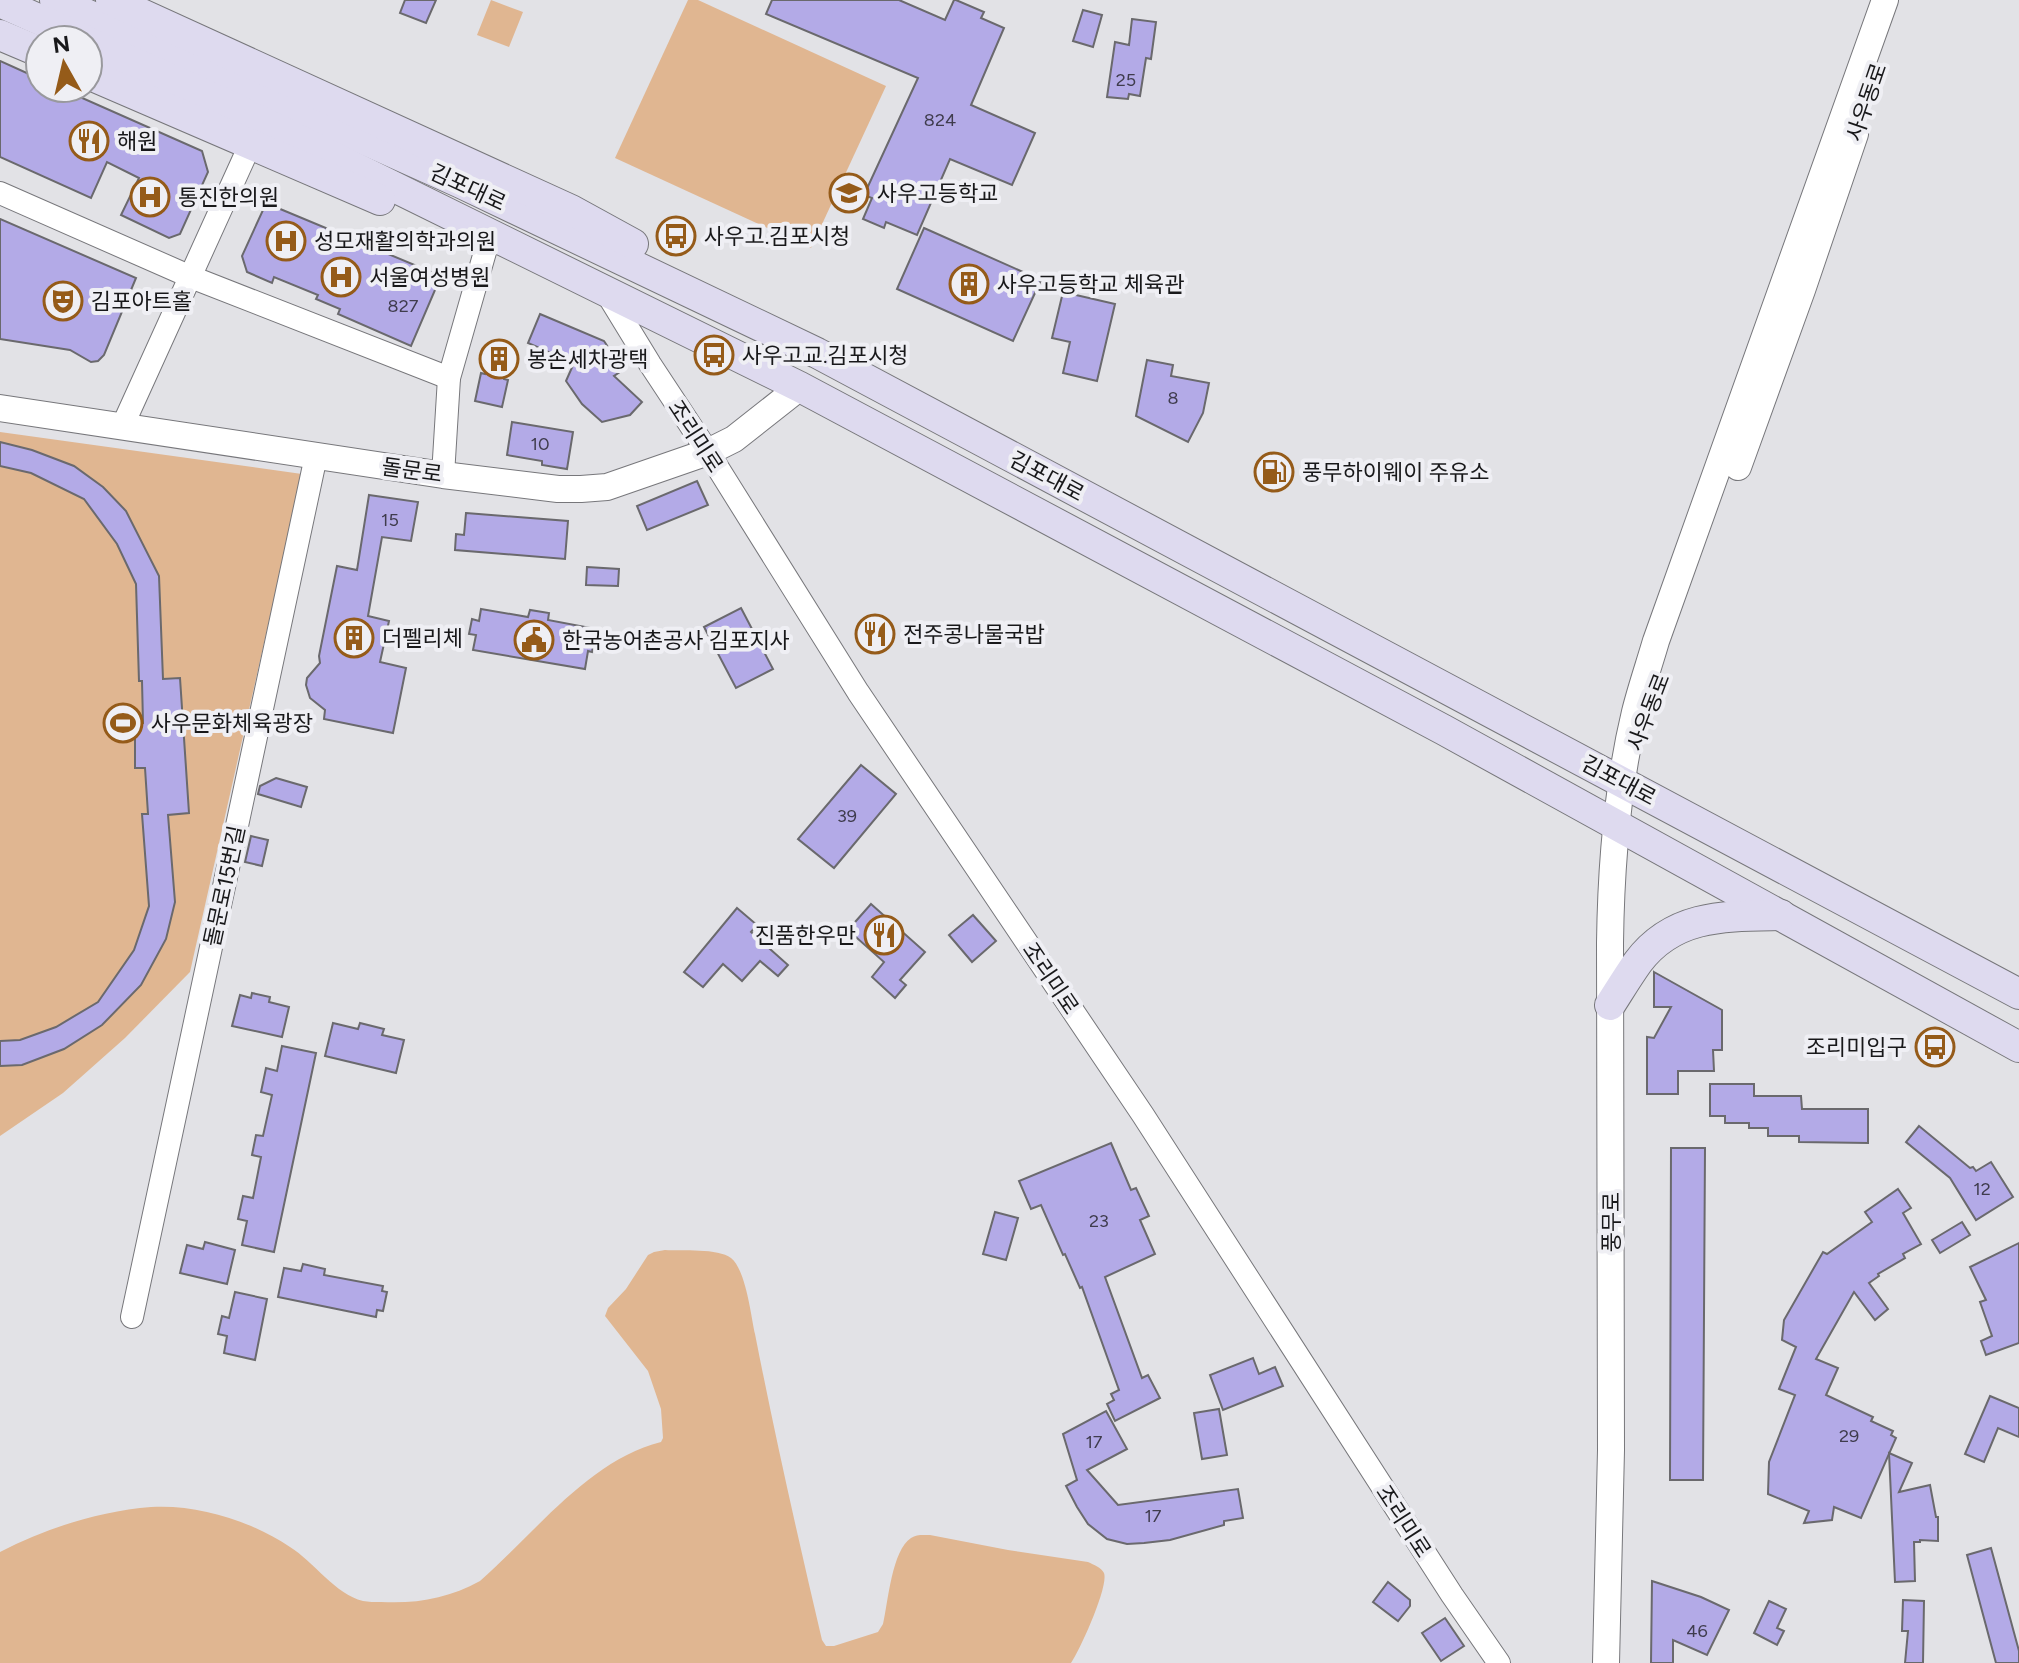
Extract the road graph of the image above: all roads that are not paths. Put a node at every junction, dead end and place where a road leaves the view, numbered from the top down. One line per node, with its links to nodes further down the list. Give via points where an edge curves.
1 (55, 0): 16 (main road, 김포대로, via 475,190)
2 (111, 0): 16 (main road, via 571,210)
3 (1885, 0): 24 (street, 사우동로, via 1656,641)
4 (1903, 0): 24 (street, 사우동로)
5 (0, 2): 6 (main road, 김포대로)
6 (49, 24)
7 (0, 35): 8 (main road)
8 (24, 45)
9 (104, 49): 15 (main road, 김포대로)
10 (104, 81): 11 (main road)
11 (250, 145): 13 (main road); 14 (street)
12 (0, 193): 14 (street)
13 (487, 245): 15 (main road); 17 (street)
14 (191, 277): 17 (street); 20 (street)
15 (597, 286): 18 (main road, 김포대로); 21 (street, 조리미로)
16 (817, 353): 24 (main road, 김포대로)
17 (449, 378): 23 (street)
18 (800, 387): 21 (street, 돌문로, via 757,423); 25 (main road, 김포대로)
19 (0, 408): 20 (street, 돌문로)
20 (122, 427): 22 (street, 돌문로)
21 (708, 452): 23 (street, 돌문로, via 607,487 558,489); 31 (street, 조리미로, via 858,692 1143,1115)
22 (316, 456): 23 (street, 돌문로); 30 (street, 돌문로15번길)
23 (443, 475)
24 (1622, 782): 25 (street, 풍무로); 27 (main road, 김포대로)
25 (1617, 825): 26 (main road, 김포대로); 28 (street, 풍무로)
26 (1781, 915): 28 (main road, via 1725,916 1672,931 1638,961); 29 (main road, 김포대로)
27 (2019, 994)
28 (1610, 1005): 32 (street, 풍무로)
29 (2019, 1047)
30 (132, 1317)
31 (1499, 1663)
32 (1606, 1663)

